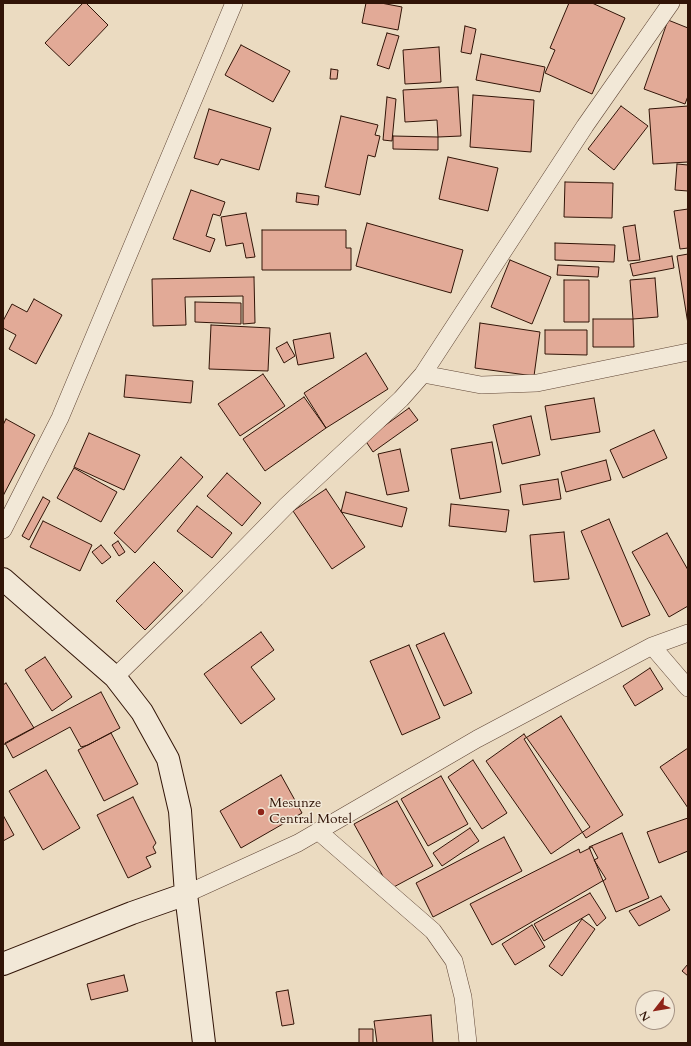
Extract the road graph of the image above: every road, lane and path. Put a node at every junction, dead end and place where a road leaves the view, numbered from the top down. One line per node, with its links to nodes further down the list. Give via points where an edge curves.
1 (234, 3): 5 (street, via 60,418)
2 (671, 3): 4 (street, via 585,126)
3 (688, 352): 4 (street, via 537,383 481,385)
4 (424, 374): 9 (street)
5 (3, 530)
6 (3, 579): 9 (street)
7 (688, 633): 8 (street)
8 (652, 646): 10 (street); 11 (street, via 477,739)
9 (115, 677): 12 (street, via 142,712 168,759 180,811)
10 (688, 688)
11 (318, 831): 12 (street, via 298,843); 15 (street, via 433,930 454,961 463,997)
12 (186, 894): 13 (street); 14 (street)
13 (3, 964)
14 (204, 1043)
15 (468, 1043)

